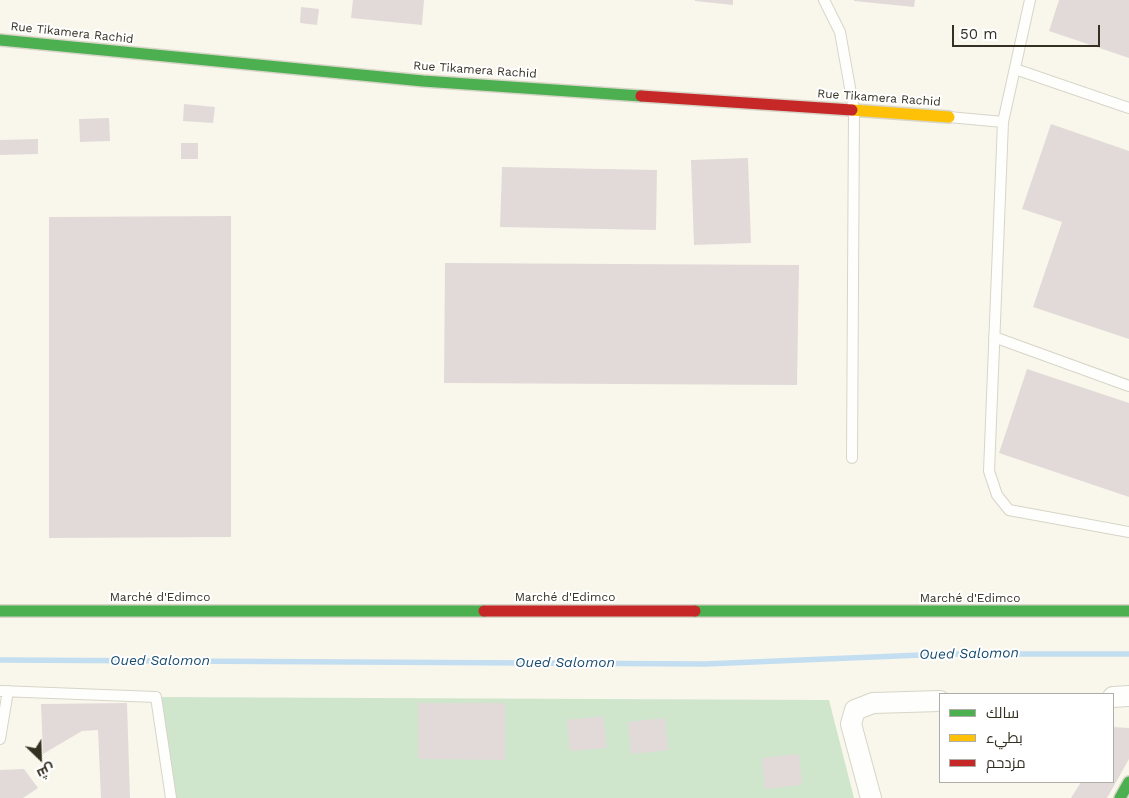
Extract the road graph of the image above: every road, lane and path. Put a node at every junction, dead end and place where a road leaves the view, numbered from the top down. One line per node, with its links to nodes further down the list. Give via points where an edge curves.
1 (824, 0): 6 (lane, via 840,32)
2 (1030, 0): 4 (lane)
3 (0, 40): 6 (street, Rue Tikamera Rachid, via 423,81)
4 (1015, 69): 5 (lane); 8 (lane)
5 (1129, 108)
6 (854, 110): 7 (street, Rue Tikamera Rachid); 11 (lane)
7 (949, 117): 8 (lane)
8 (1003, 122): 9 (lane)
9 (994, 337): 10 (lane); 12 (lane, via 989,471 997,495 1009,510)
10 (1129, 386)
11 (852, 458)
12 (1129, 532)
13 (0, 610): 14 (street, Marché d'Edimco)
14 (1129, 611)
15 (4, 691): 19 (lane); 21 (lane, via 156,697)
16 (1129, 696): 17 (street)
17 (1114, 697)
18 (939, 701): 22 (street, via 873,703 855,710 852,724)
19 (0, 739)
20 (1129, 782): 23 (street)
21 (171, 798)
22 (871, 798)
23 (1120, 798)

